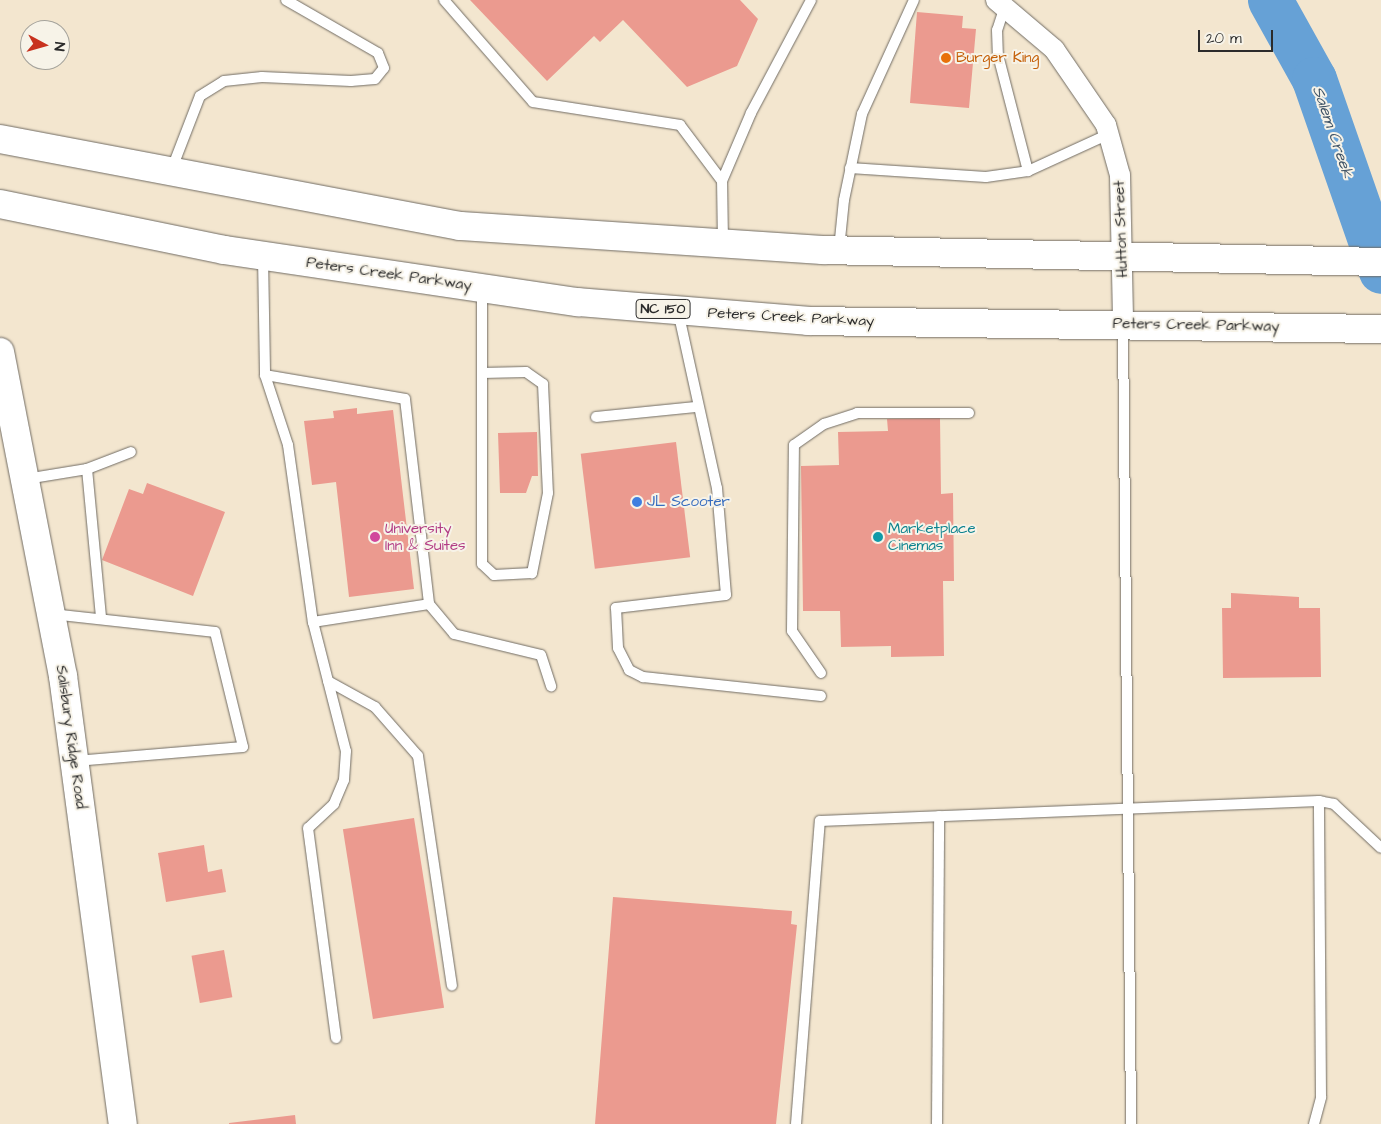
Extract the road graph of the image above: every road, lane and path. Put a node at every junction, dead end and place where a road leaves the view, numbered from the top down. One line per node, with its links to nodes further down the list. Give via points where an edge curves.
1 (286, 0): 10 (lane, via 378,53 384,68 375,79 351,81 262,77 224,81 200,96)
2 (444, 0): 11 (lane, via 533,102 680,125)
3 (811, 0): 11 (lane, via 751,113)
4 (914, 0): 8 (lane, via 862,114)
5 (1001, 3): 6 (street, Hutton Street, via 1054,49 1101,114); 9 (lane, via 998,55)
6 (1109, 134): 9 (lane); 16 (street, Hutton Street, via 1120,175)
7 (0, 139): 10 (main road)
8 (850, 168): 9 (lane, via 986,177); 14 (lane)
9 (1028, 171)
10 (171, 172): 13 (main road, via 460,226)
11 (722, 181): 13 (lane)
12 (0, 204): 15 (main road, Peters Creek Parkway / NC 150)
13 (723, 243): 14 (main road)
14 (839, 250): 16 (main road)
15 (263, 256): 18 (main road, Peters Creek Parkway / NC 150); 24 (lane)
16 (1123, 257): 17 (main road); 20 (street, Hutton Street)
17 (1381, 262)
18 (482, 288): 19 (main road, Peters Creek Parkway / NC 150); 23 (lane)
19 (678, 310): 20 (main road, Peters Creek Parkway / NC 150, via 808,320); 25 (lane)
20 (1123, 323): 21 (main road, Peters Creek Parkway / NC 150); 41 (lane)
21 (1381, 328)
22 (0, 352): 30 (main road, Salisbury Ridge Road)
23 (482, 373): 23 (lane, via 482,564 494,575 532,572 548,492 543,384 526,372)
24 (264, 375): 31 (lane, via 405,399); 34 (lane, via 288,445)
25 (696, 407): 27 (lane); 38 (lane, via 717,488 726,595 616,608 618,648 629,670 643,677)
26 (969, 413): 35 (lane, via 858,413 824,424 794,445 792,631)
27 (596, 417)
28 (131, 452): 29 (lane)
29 (87, 469): 30 (lane); 33 (lane)
30 (25, 479): 32 (main road, Salisbury Ridge Road)
31 (429, 604): 34 (lane); 37 (lane, via 454,634 541,655)
32 (51, 614): 33 (lane); 39 (main road, Salisbury Ridge Road)
33 (101, 617): 39 (lane, via 215,632 243,747)
34 (314, 622): 36 (lane)
35 (821, 673)
36 (328, 681): 44 (lane, via 375,707 418,756); 45 (lane, via 346,751 344,780 334,804 308,828)
37 (551, 686)
38 (821, 696)
39 (75, 761): 46 (main road, Salisbury Ridge Road)
40 (1319, 801): 41 (lane); 43 (lane, via 1334,804); 50 (lane, via 1321,1097)
41 (1128, 806): 42 (lane); 49 (lane)
42 (939, 816): 47 (lane, via 820,821); 48 (lane)
43 (1381, 848)
44 (452, 986)
45 (336, 1038)
46 (123, 1124)
47 (796, 1124)
48 (937, 1124)
49 (1131, 1124)
50 (1314, 1124)

